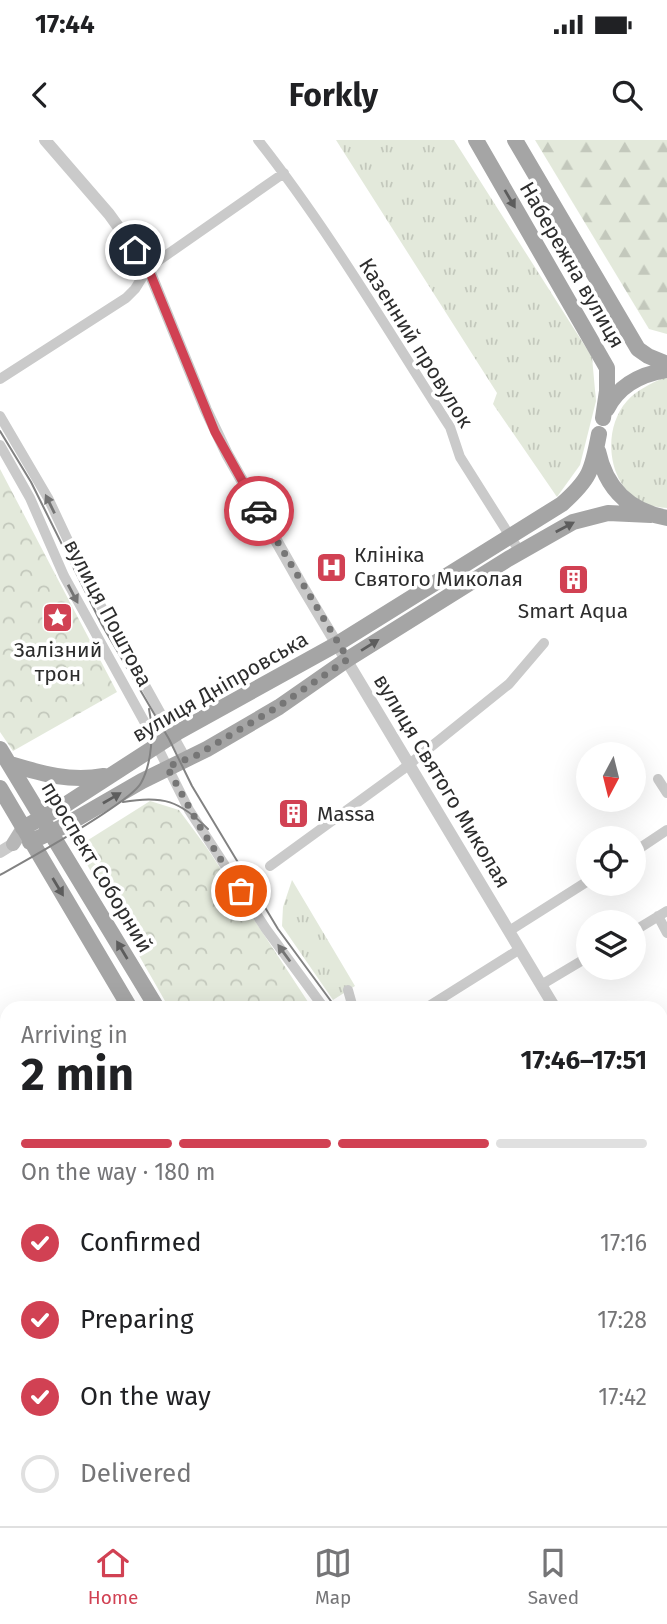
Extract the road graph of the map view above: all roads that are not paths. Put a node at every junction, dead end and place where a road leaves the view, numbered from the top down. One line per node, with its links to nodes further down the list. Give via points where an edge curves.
1 (45, 140): 6 (street, вулиця Святого Миколая)
2 (258, 140): 5 (street, Казенний провулок)
3 (476, 140): 11 (main road, Набережна вулиця, one-way to 11, via 607,369)
4 (515, 140): 7 (main road, via 638,349)
5 (284, 173): 6 (street); 15 (street, Казенний провулок, via 450,427 460,457)
6 (148, 268): 9 (street, via 126,298); 18 (street, вулиця Святого Миколая, via 215,432)
7 (667, 364)
8 (667, 370): 11 (main road, via 636,379 622,389)
9 (0, 379)
10 (0, 416): 20 (street, вулиця Поштова, one-way to 10)
11 (603, 418): 12 (main road, вулиця Дніпровська)
12 (599, 434): 14 (main road, via 598,451 609,484 634,508); 15 (main road, вулиця Дніпровська, via 591,472 583,484 562,504)
13 (0, 445): 21 (street, вулиця Поштова, one-way to 21, via 30,498 64,576)
14 (659, 517): 16 (main road, вулиця Дніпровська, one-way to 14, via 590,517 623,512)
15 (511, 534): 16 (street, Казенний провулок); 18 (main road, вулиця Дніпровська)
16 (520, 552): 19 (main road, вулиця Дніпровська, one-way to 16)
17 (544, 643): 25 (street, via 509,684)
18 (337, 644): 19 (street, вулиця Святого Миколая); 20 (main road, вулиця Дніпровська)
19 (348, 659): 23 (main road, вулиця Дніпровська, via 279,706); 25 (street, вулиця Святого Миколая)
20 (174, 736): 21 (main road, вулиця Дніпровська); 23 (street, вулиця Поштова)
21 (158, 746): 26 (street, вулиця Поштова); 27 (main road, вулиця Дніпровська)
22 (0, 749): 24 (main road, проспект Соборний)
23 (187, 758): 26 (main road, вулиця Дніпровська)
24 (10, 764): 27 (main road, via 82,780); 31 (main road, проспект Соборний)
25 (409, 765): 38 (street); 42 (street, вулиця Святого Миколая)
26 (167, 767): 33 (main road, вулиця Дніпровська, one-way to 26); 50 (street, вулиця Поштова, one-way to 26, via 266,929)
27 (110, 775): 31 (main road, вулиця Дніпровська)
28 (658, 779): 30 (street)
29 (0, 788): 34 (main road, проспект Соборний)
30 (667, 793)
31 (41, 817): 33 (main road, проспект Соборний); 34 (main road, вулиця Дніпровська)
32 (667, 830): 36 (street)
33 (51, 832): 34 (main road, вулиця Дніпровська); 49 (main road, проспект Соборний, one-way to 33)
34 (27, 835): 35 (main road, вулиця Дніпровська); 48 (main road, проспект Соборний, one-way to 48)
35 (13, 844): 37 (street, вулиця Дніпровська)
36 (646, 844)
37 (0, 852)
38 (270, 866)
39 (576, 889): 42 (street)
40 (662, 914): 41 (street); 43 (street)
41 (646, 924)
42 (509, 931): 44 (street, вулиця Святого Миколая)
43 (667, 933)
44 (520, 949): 46 (street, вулиця Святого Миколая); 52 (street)
45 (576, 964): 46 (street)
46 (541, 985): 53 (street, вулиця Святого Миколая)
47 (348, 990): 51 (street)
48 (126, 1001)
49 (153, 1001)
50 (319, 1001)
51 (351, 1001)
52 (437, 1001)
53 (551, 1001)

